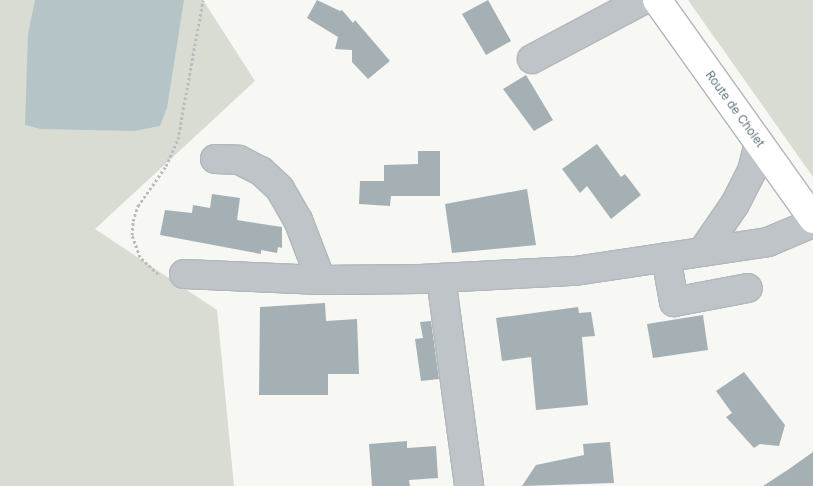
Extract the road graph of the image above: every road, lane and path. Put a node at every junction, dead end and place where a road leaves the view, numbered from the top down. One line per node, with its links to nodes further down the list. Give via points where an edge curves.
1 (203, 0): 11 (path, via 178,138 166,166 138,206 132,235 140,256 157,274)
2 (644, 0): 4 (street)
3 (657, 0): 5 (main road, Route de Cholet)
4 (532, 59)
5 (759, 143): 7 (main road, Route de Cholet); 9 (street, via 752,171 735,204)
6 (215, 159): 13 (street, via 239,160 262,171 280,189 298,220)
7 (813, 219)
8 (813, 223): 9 (street, via 768,242)
9 (702, 252): 10 (street)
10 (666, 257): 12 (street, via 575,271); 14 (street, via 674,302)
11 (184, 274): 13 (street)
12 (441, 278): 13 (street); 15 (street)
13 (321, 280)
14 (748, 288)
15 (469, 486)

